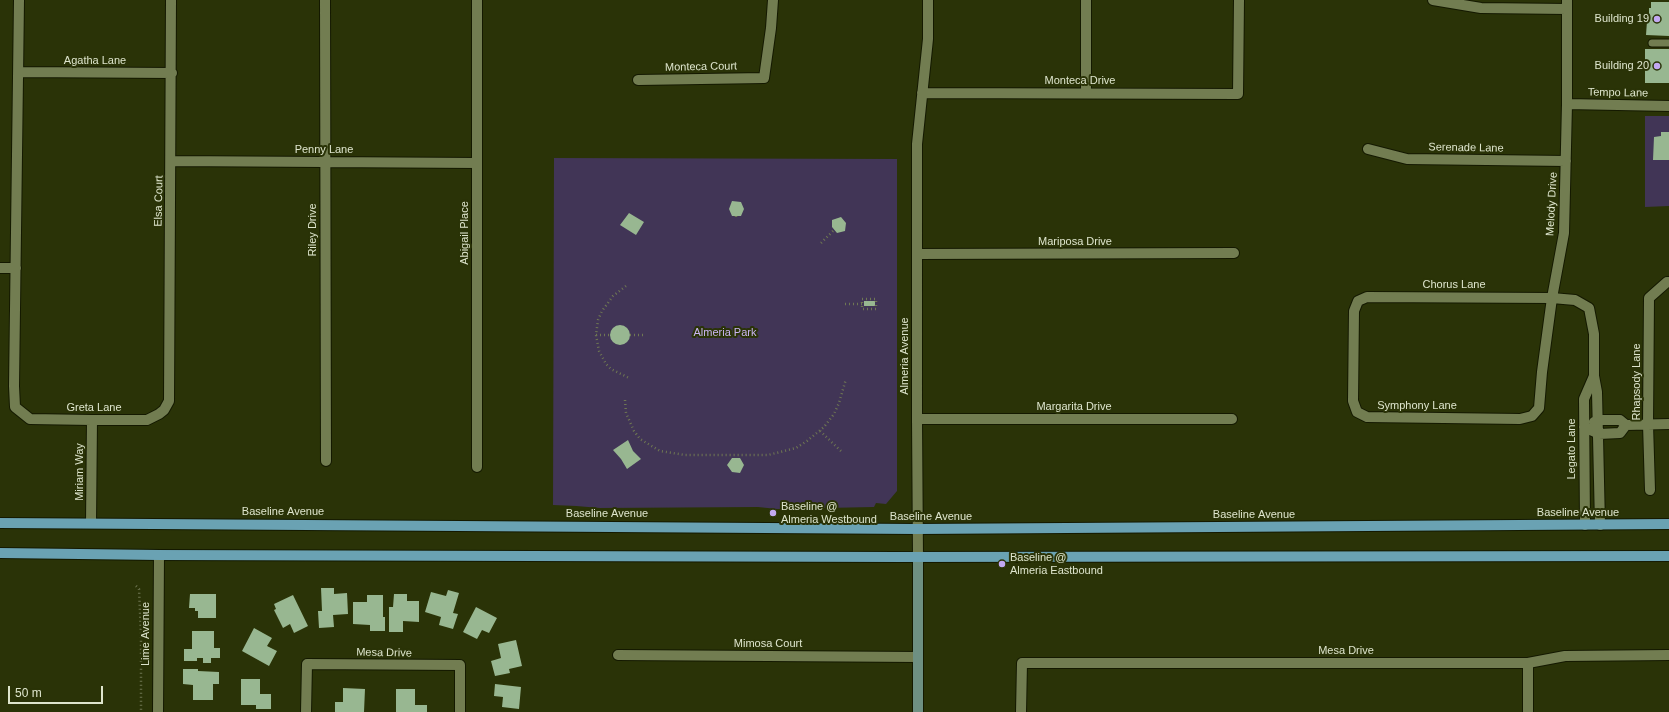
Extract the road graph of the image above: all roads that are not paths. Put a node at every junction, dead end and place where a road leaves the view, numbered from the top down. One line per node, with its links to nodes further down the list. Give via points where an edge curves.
1 (19, 0): 13 (street)
2 (171, 0): 14 (street, Elsa Court)
3 (325, 0): 23 (street, Riley Drive)
4 (477, 0): 24 (street, Abigail Place)
5 (773, 0): 15 (street, Monteca Court, via 764,78)
6 (928, 0): 16 (street, Almeria Avenue, via 928,38)
7 (1086, 0): 17 (street)
8 (1239, 0): 17 (street, Monteca Drive, via 1238,94)
9 (1433, 0): 10 (street, via 1481,8)
10 (1567, 4): 18 (street, Melody Drive)
11 (1652, 43): 12 (lane)
12 (1669, 43)
13 (19, 72): 14 (street, Agatha Lane); 28 (street)
14 (172, 73): 21 (street, Elsa Court)
15 (638, 80)
16 (922, 93): 17 (street, Monteca Drive); 26 (street, Almeria Avenue, via 917,144)
17 (1086, 94)
18 (1567, 104): 19 (street, Tempo Lane); 22 (street, Melody Drive)
19 (1669, 106)
20 (1368, 149): 22 (street, Serenade Lane, via 1407,159)
21 (171, 161): 23 (street, Penny Lane); 34 (street, Elsa Court)
22 (1566, 161): 30 (street, Melody Drive, via 1564,233)
23 (325, 162): 24 (street, Penny Lane); 45 (street, Riley Drive)
24 (477, 163): 46 (street, Abigail Place)
25 (1234, 253): 26 (street, Mariposa Drive)
26 (917, 254): 36 (street, Almeria Avenue)
27 (0, 268): 28 (street)
28 (16, 268): 38 (street, Greta Lane, via 15,407 30,419)
29 (1668, 282): 40 (street, Rhapsody Lane, via 1649,298)
30 (1552, 298): 31 (street, Chorus Lane); 32 (street, Chorus Lane, via 1367,297); 35 (street, Melody Drive)
31 (1575, 300): 33 (street, Legato Lane, via 1588,308 1594,334)
32 (1358, 301): 35 (street, Symphony Lane, via 1354,311 1353,401 1358,412 1367,418 1520,418 1532,416)
33 (1594, 376): 39 (street, Legato Lane, via 1598,392); 43 (street, Legato Lane, via 1584,398)
34 (169, 402): 38 (street, Greta Lane, via 164,410 147,420)
35 (1539, 408)
36 (916, 419): 37 (street, Margarita Drive); 53 (street, Almeria Avenue)
37 (1232, 419)
38 (92, 420): 49 (street, Miriam Way)
39 (1598, 420): 42 (street, via 1620,420); 43 (street); 44 (street, Legato Lane)
40 (1648, 424): 41 (street); 42 (street); 47 (street, Rhapsody Lane)
41 (1669, 424)
42 (1626, 425): 44 (street, via 1620,433)
43 (1584, 426): 44 (street); 51 (street, Legato Lane)
44 (1599, 434): 52 (street, Legato Lane)
45 (326, 461)
46 (477, 466)
47 (1650, 490)
48 (0, 523): 49 (main road, Baseline Avenue)
49 (91, 523): 53 (main road, Baseline Avenue)
50 (1669, 524): 52 (main road, Baseline Avenue)
51 (1585, 525): 52 (main road, Baseline Avenue); 53 (main road, Baseline Avenue)
52 (1600, 525)
53 (917, 529): 57 (street, Almeria Avenue)
54 (0, 553): 55 (main road)
55 (159, 555): 57 (main road); 62 (street, Lime Avenue)
56 (1669, 556): 57 (main road)
57 (918, 557): 60 (street, Almeria Avenue)
58 (618, 655): 60 (street, Mimosa Court)
59 (1669, 655): 61 (street, Mesa Drive, via 1564,656)
60 (918, 657): 65 (street, Almeria Avenue)
61 (1528, 663): 66 (street, Mesa Drive, via 1022,663); 67 (street)
62 (158, 712)
63 (306, 712): 64 (street, Mesa Drive, via 306,664 460,665)
64 (460, 712)
65 (918, 712)
66 (1021, 712)
67 (1528, 712)

